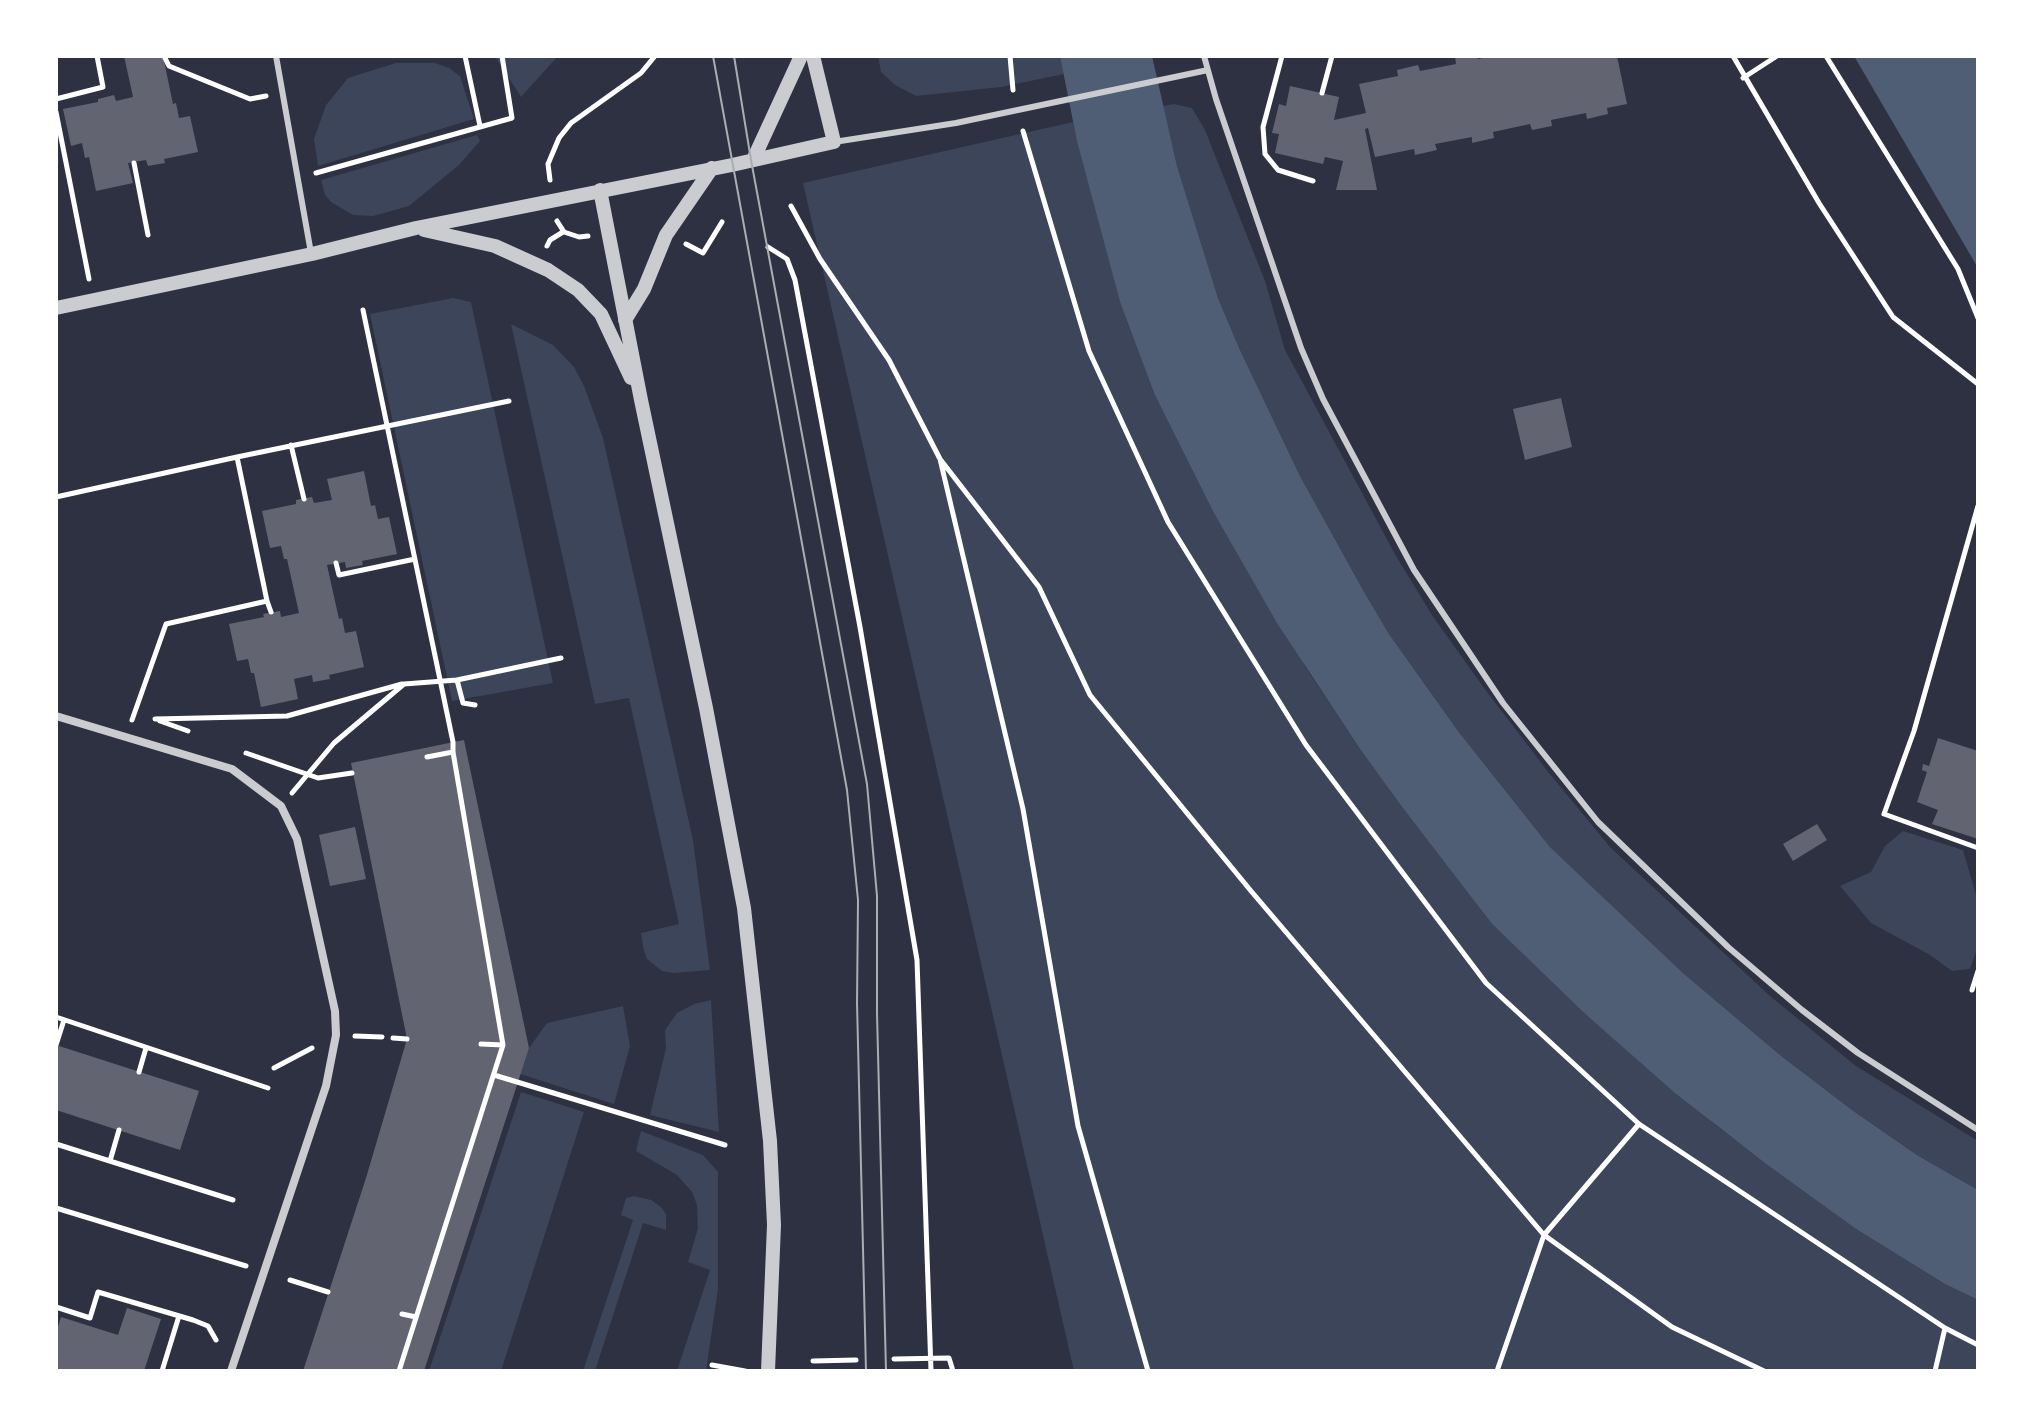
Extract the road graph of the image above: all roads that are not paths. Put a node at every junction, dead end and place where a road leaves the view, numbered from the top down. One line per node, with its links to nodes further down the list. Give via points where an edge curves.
1 (276, 56): 11 (lane)
2 (801, 56): 7 (street)
3 (813, 56): 6 (street)
4 (1204, 56): 5 (lane)
5 (1208, 70): 6 (lane, via 956,123); 16 (lane, via 1323,399 1414,570 1503,703 1598,822 1728,947 1858,1053)
6 (834, 142): 7 (street)
7 (753, 160): 8 (street)
8 (712, 168): 9 (street); 13 (street, via 666,235)
9 (600, 190): 10 (street); 13 (street)
10 (416, 228): 11 (street); 14 (street, via 495,246 578,290 601,314)
11 (312, 254): 12 (street)
12 (56, 308)
13 (625, 320): 14 (street)
14 (641, 400): 18 (street, via 706,708 753,973 774,1225)
15 (56, 716): 17 (street, via 232,769 281,806 297,839 336,1035 326,1086)
16 (1978, 1130)
17 (231, 1371)
18 (768, 1371)

